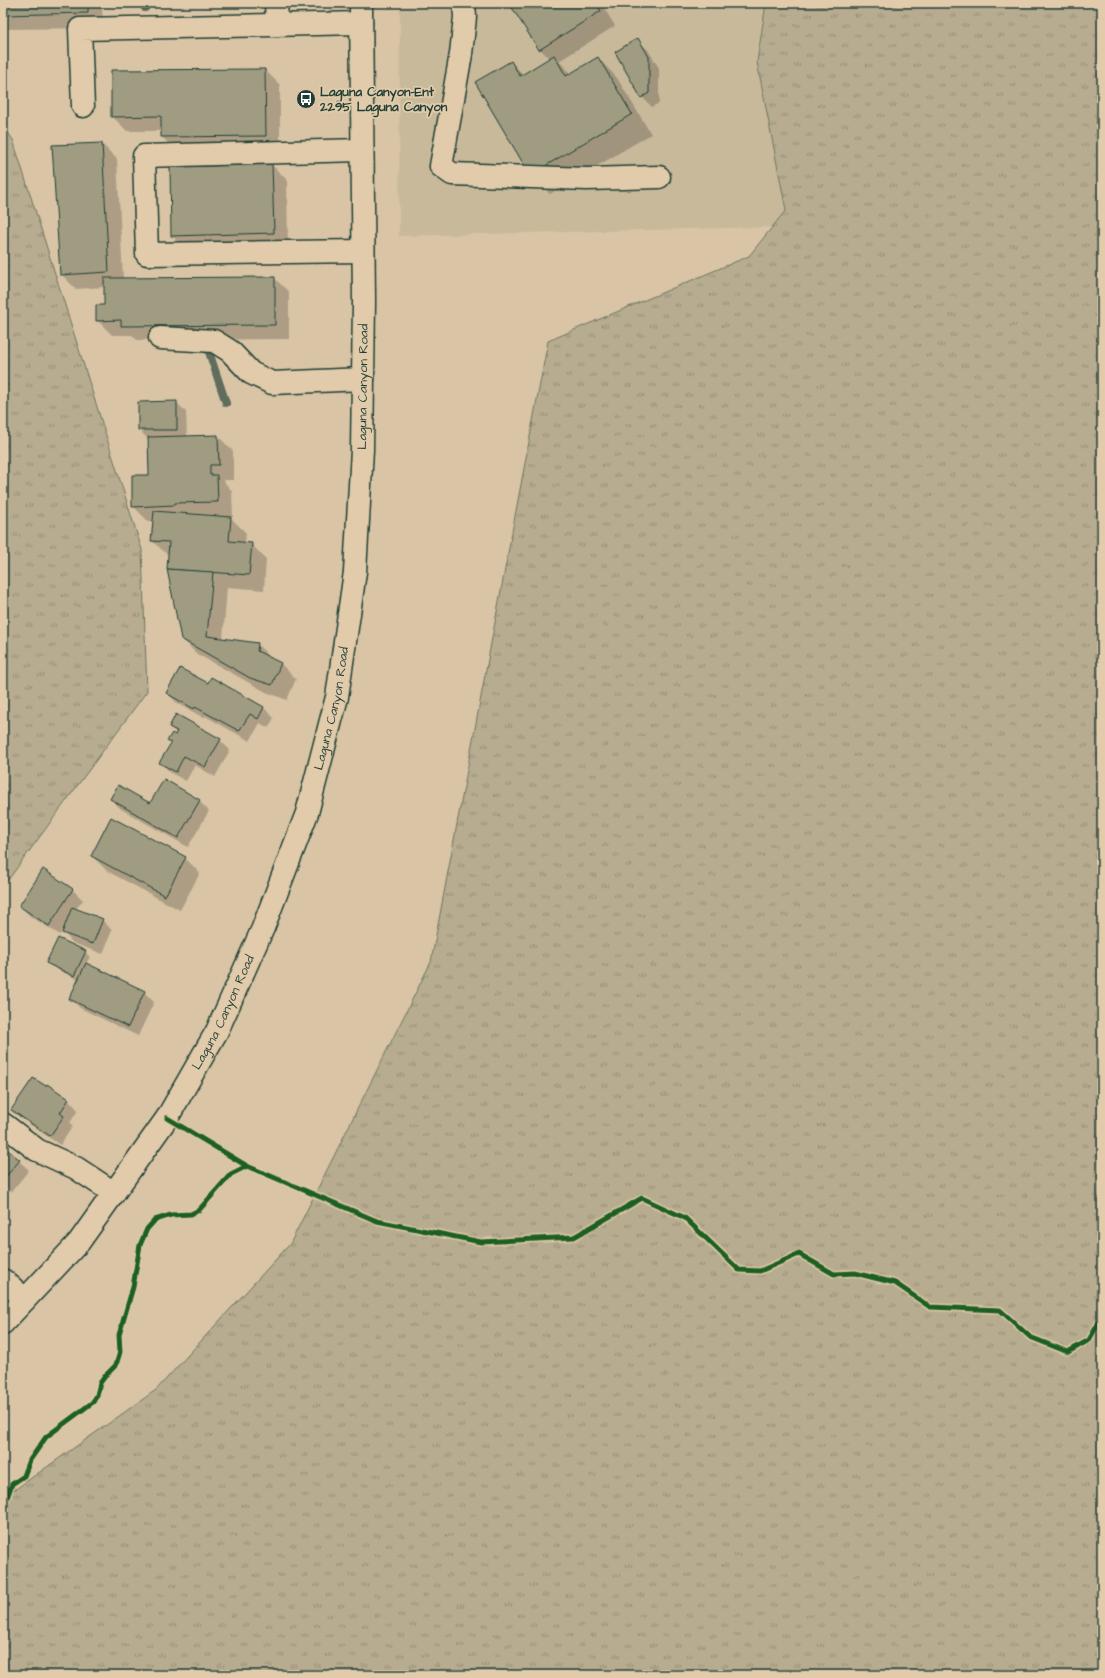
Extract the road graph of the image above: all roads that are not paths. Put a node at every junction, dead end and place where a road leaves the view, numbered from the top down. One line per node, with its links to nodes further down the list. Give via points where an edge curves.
1 (276, 3): 4 (main road)
2 (464, 3): 7 (main road, via 461,54 441,166 452,174 587,179)
3 (361, 13): 4 (main road); 6 (main road, Laguna Canyon Road)
4 (277, 25): 5 (main road, via 80,29)
5 (83, 106)
6 (362, 150): 8 (main road, Laguna Canyon Road); 8 (main road, via 144,156 147,254)
7 (659, 177)
8 (363, 251): 10 (main road, Laguna Canyon Road)
9 (160, 338): 10 (main road, via 214,341 230,351 251,374 272,383)
10 (363, 379): 12 (main road, Laguna Canyon Road, via 355,572 337,698 306,813 262,928 217,1031 167,1118)
11 (3, 1124): 12 (main road, via 37,1150 76,1168)
12 (114, 1193): 14 (main road, Laguna Canyon Road, via 79,1242)
13 (3, 1280): 14 (main road)
14 (25, 1299): 15 (main road, Laguna Canyon Road)
15 (3, 1323)

